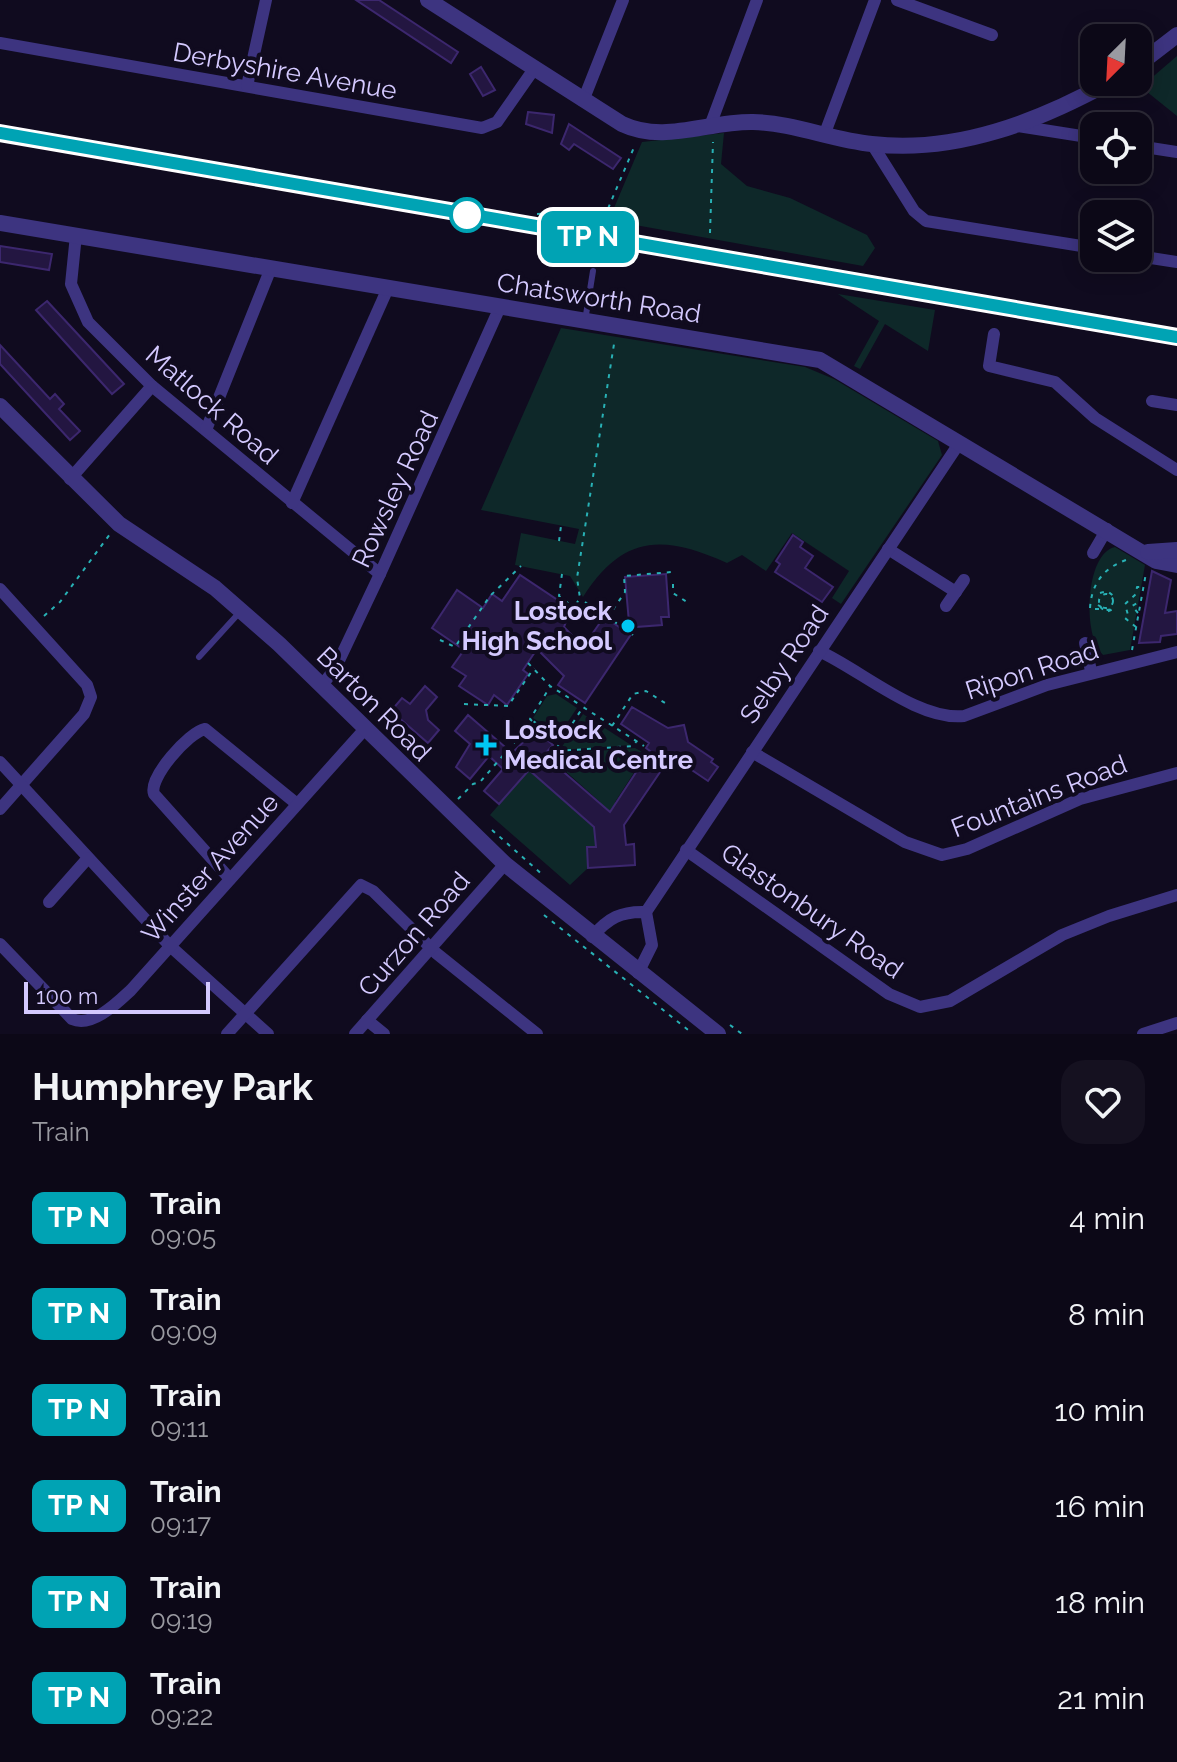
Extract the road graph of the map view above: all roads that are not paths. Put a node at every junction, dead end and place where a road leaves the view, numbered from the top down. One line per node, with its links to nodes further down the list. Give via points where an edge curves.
1 (266, 0): 12 (street)
2 (428, 0): 11 (street)
3 (623, 0): 14 (street)
4 (757, 0): 15 (street)
5 (875, 0): 17 (street)
6 (897, 0): 7 (street)
7 (992, 35)
8 (1177, 35): 10 (street)
9 (0, 43): 12 (street, Derbyshire Avenue)
10 (1152, 54)
11 (534, 69): 12 (street, Derbyshire Avenue, via 503,116 482,128); 14 (street)
12 (247, 86)
13 (1080, 96): 16 (street)
14 (583, 101): 15 (street, via 640,133)
15 (712, 126): 17 (street, via 772,123)
16 (1017, 126): 18 (street); 19 (street, via 942,142)
17 (825, 133): 19 (street)
18 (1080, 136)
19 (872, 144): 24 (street, via 914,211 926,221)
20 (1152, 148): 21 (street)
21 (1177, 152)
22 (0, 223): 23 (street, Chatsworth Road)
23 (76, 235): 27 (street, Chatsworth Road); 33 (street, Matlock Road, via 71,284 76,301 88,322)
24 (1080, 246)
25 (1152, 258): 26 (street)
26 (1177, 262)
27 (271, 268): 29 (street, Chatsworth Road); 37 (street)
28 (593, 271): 31 (lane)
29 (388, 288): 30 (street, Chatsworth Road); 41 (street)
30 (500, 307): 31 (street, Chatsworth Road); 48 (street, Rowsley Road)
31 (585, 321): 38 (street, Chatsworth Road, via 820,360)
32 (994, 334): 39 (street, via 989,366 1055,382 1087,412)
33 (152, 386): 37 (street, Matlock Road); 40 (street)
34 (1152, 401): 35 (street)
35 (1177, 405)
36 (0, 406): 40 (street, Barton Road)
37 (206, 430): 41 (street, Matlock Road)
38 (960, 442): 42 (street, Chatsworth Road); 43 (street, Selby Road)
39 (1177, 470)
40 (70, 479): 53 (street, Barton Road, via 144,544 190,570)
41 (292, 503): 48 (street, Matlock Road)
42 (1107, 529): 45 (street); 46 (street, Chatsworth Road)
43 (888, 549): 51 (street); 55 (street, Selby Road)
44 (1177, 550): 46 (street)
45 (1093, 553)
46 (1142, 555): 47 (street, Chatsworth Road)
47 (1177, 565)
48 (380, 574): 59 (street, Rowsley Road, via 335,669)
49 (964, 580): 51 (street)
50 (0, 589): 64 (street, via 87,685 91,697 88,710)
51 (956, 592): 52 (street)
52 (946, 606)
53 (242, 611): 57 (lane); 59 (street, Barton Road)
54 (1085, 643): 58 (street)
55 (819, 651): 58 (street, Ripon Road, via 924,709 951,717); 61 (street, Selby Road)
56 (1177, 652): 58 (street, Ripon Road)
57 (199, 657)
58 (1091, 671)
59 (322, 685): 60 (street, Barton Road)
60 (364, 730): 65 (street, Winster Avenue); 69 (street, Barton Road)
61 (752, 752): 63 (street, Fountains Road, via 913,846 942,855 1080,799); 67 (street, Selby Road)
62 (0, 762): 64 (street)
63 (1177, 773)
64 (21, 785): 66 (street); 68 (street)
65 (297, 804): 70 (street, Winster Avenue); 70 (street, via 212,731 198,730 183,745 155,778 152,791)
66 (0, 809)
67 (686, 850): 71 (street, Glastonbury Road, via 889,994 920,1007 950,1001 1062,935); 73 (street, Selby Road)
68 (88, 858): 72 (street); 76 (street)
69 (505, 864): 74 (street, Barton Road); 77 (street, Curzon Road)
70 (230, 879): 76 (street, Winster Avenue)
71 (1177, 895)
72 (49, 902)
73 (646, 912): 74 (street, via 618,914); 78 (street, via 652,945)
74 (592, 937): 78 (street, Barton Road)
75 (0, 944): 76 (street, Winster Avenue, via 78,1022 122,998)
76 (170, 946): 79 (street)
77 (431, 948): 79 (street, via 373,891 358,886); 80 (street, Curzon Road); 86 (street)
78 (638, 973): 87 (street, Barton Road)
79 (245, 1014): 82 (street); 83 (street)
80 (367, 1020): 84 (street, Curzon Road); 85 (street)
81 (1177, 1023): 88 (street)
82 (227, 1034)
83 (268, 1034)
84 (355, 1034)
85 (384, 1034)
86 (537, 1034)
87 (718, 1034)
88 (1143, 1034)

